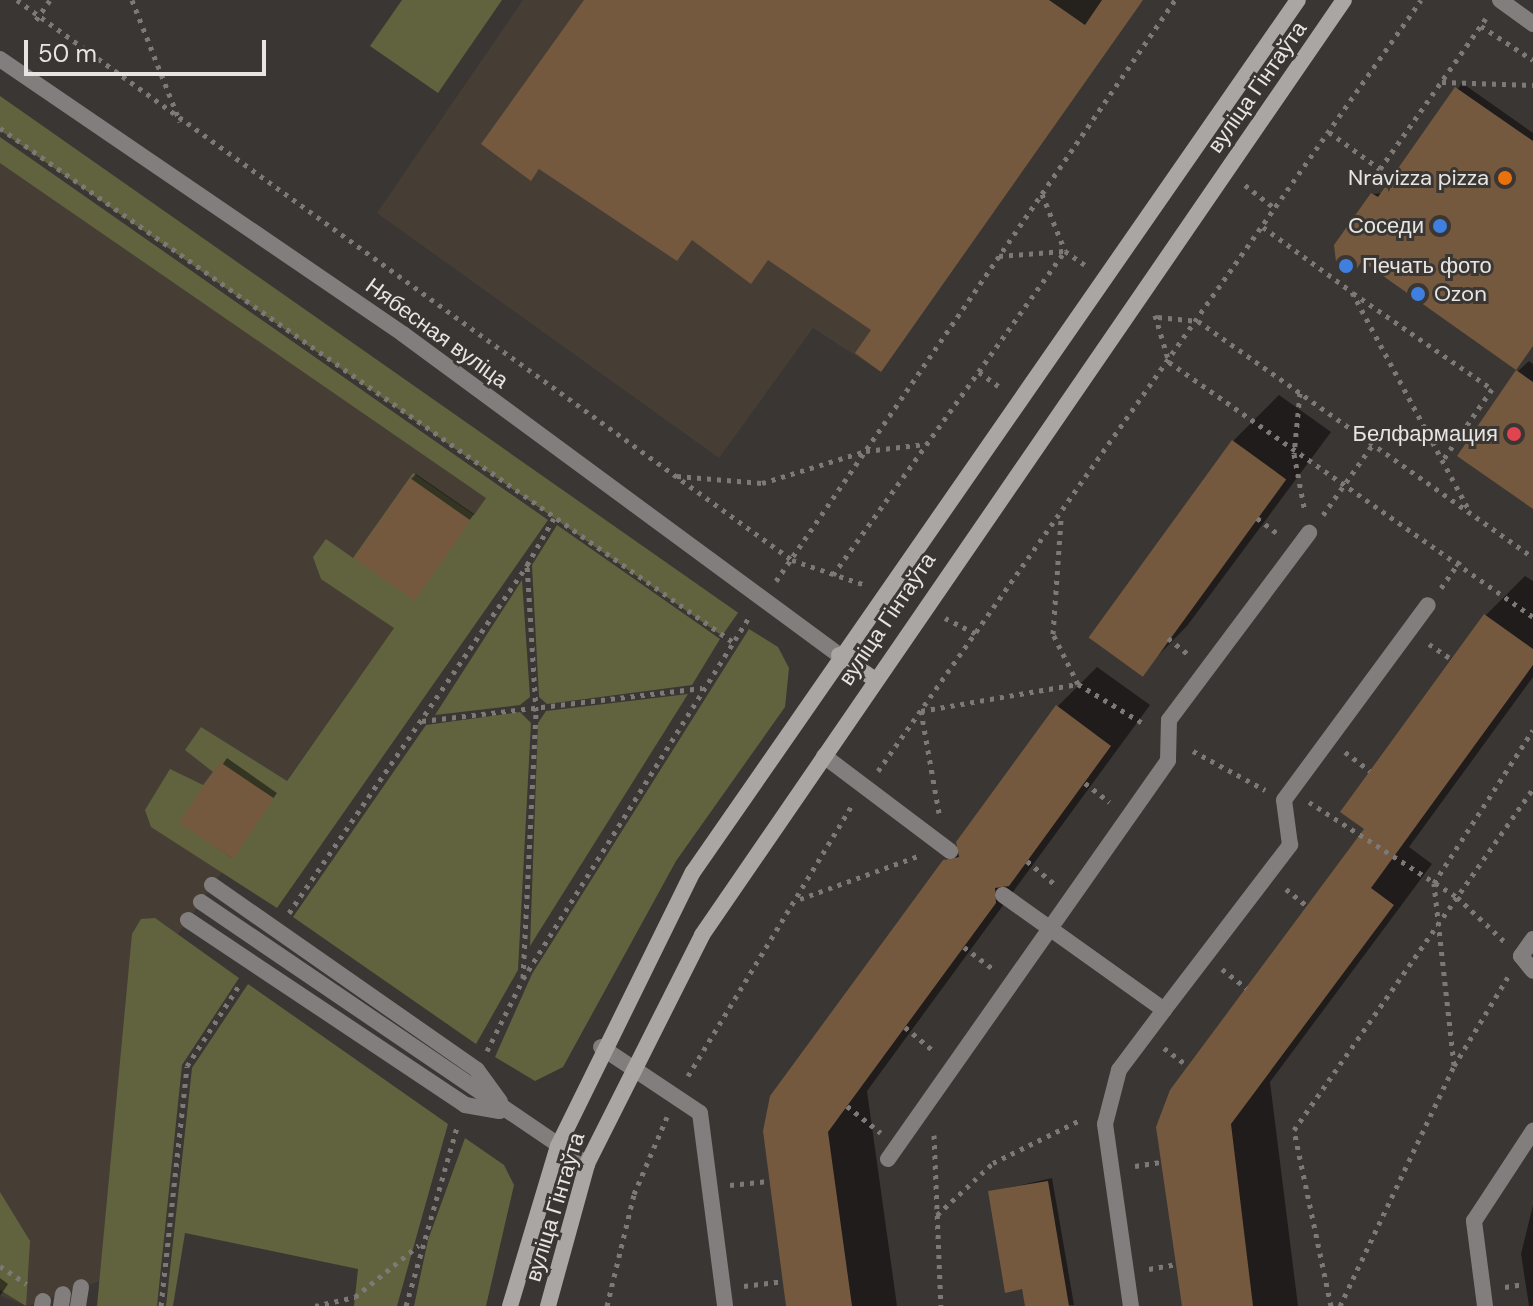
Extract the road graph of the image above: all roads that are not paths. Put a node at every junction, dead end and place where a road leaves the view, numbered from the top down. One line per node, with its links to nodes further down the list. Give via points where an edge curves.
1 (1298, 0): 8 (main road, вуліца Гінтаўта)
2 (1344, 0): 9 (main road, вуліца Гінтаўта)
3 (1496, 4): 4 (street)
4 (1533, 24)
5 (0, 59): 8 (street, Нябесная вуліца, via 403,334)
6 (1309, 533): 16 (street, via 1169,720 1168,760)
7 (1428, 605): 19 (street, via 1288,795 1290,845)
8 (839, 655): 9 (main road); 20 (main road, вуліца Гінтаўта, via 693,872)
9 (874, 679): 10 (main road, вуліца Гінтаўта)
10 (824, 756): 11 (street); 21 (main road, вуліца Гінтаўта, via 702,935)
11 (947, 849)
12 (212, 885): 22 (street, via 477,1070)
13 (1003, 895): 16 (street)
14 (201, 902): 22 (street)
15 (188, 920): 22 (street, via 465,1105)
16 (1051, 929): 19 (street); 25 (street)
17 (1533, 939): 18 (street, via 1521,956)
18 (1533, 971)
19 (1164, 1010): 32 (street, via 1119,1070 1105,1124)
20 (601, 1047): 21 (street); 24 (main road, вуліца Гінтаўта)
21 (633, 1067): 26 (main road, вуліца Гінтаўта); 28 (street, via 700,1113)
22 (508, 1113): 24 (street)
23 (1533, 1131): 33 (street, via 1474,1221)
24 (558, 1146): 26 (street); 30 (main road, вуліца Гінтаўта)
25 (893, 1152)
26 (587, 1164): 31 (main road, вуліца Гінтаўта)
27 (81, 1287): 29 (street)
28 (724, 1297)
29 (78, 1306)
30 (510, 1306)
31 (548, 1306)
32 (1131, 1306)
33 (1485, 1306)

